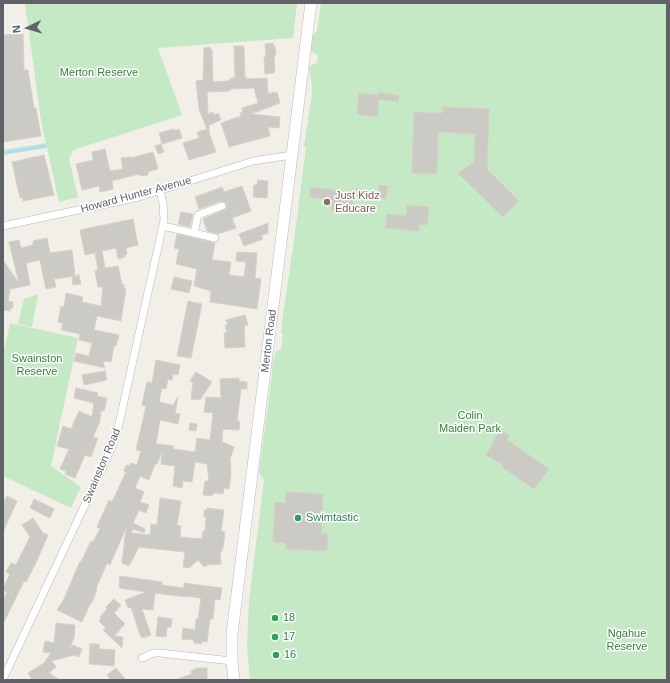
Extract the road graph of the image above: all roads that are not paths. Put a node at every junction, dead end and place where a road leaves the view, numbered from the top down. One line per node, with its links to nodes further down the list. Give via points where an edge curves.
1 (311, 3): 2 (main road, Merton Road)
2 (292, 155): 3 (street, Howard Hunter Avenue, via 253,160); 10 (main road, Merton Road, via 238,583 232,634)
3 (160, 191): 5 (street, Howard Hunter Avenue); 6 (street, Swainston Road, via 164,212)
4 (222, 206): 7 (street, via 198,215)
5 (3, 226)
6 (163, 226): 7 (street); 11 (street, Swainston Road, via 113,445)
7 (194, 233): 8 (street)
8 (215, 238)
9 (142, 658): 10 (street, via 160,653)
10 (232, 661): 12 (main road, Merton Road)
11 (3, 679)
12 (234, 680)

